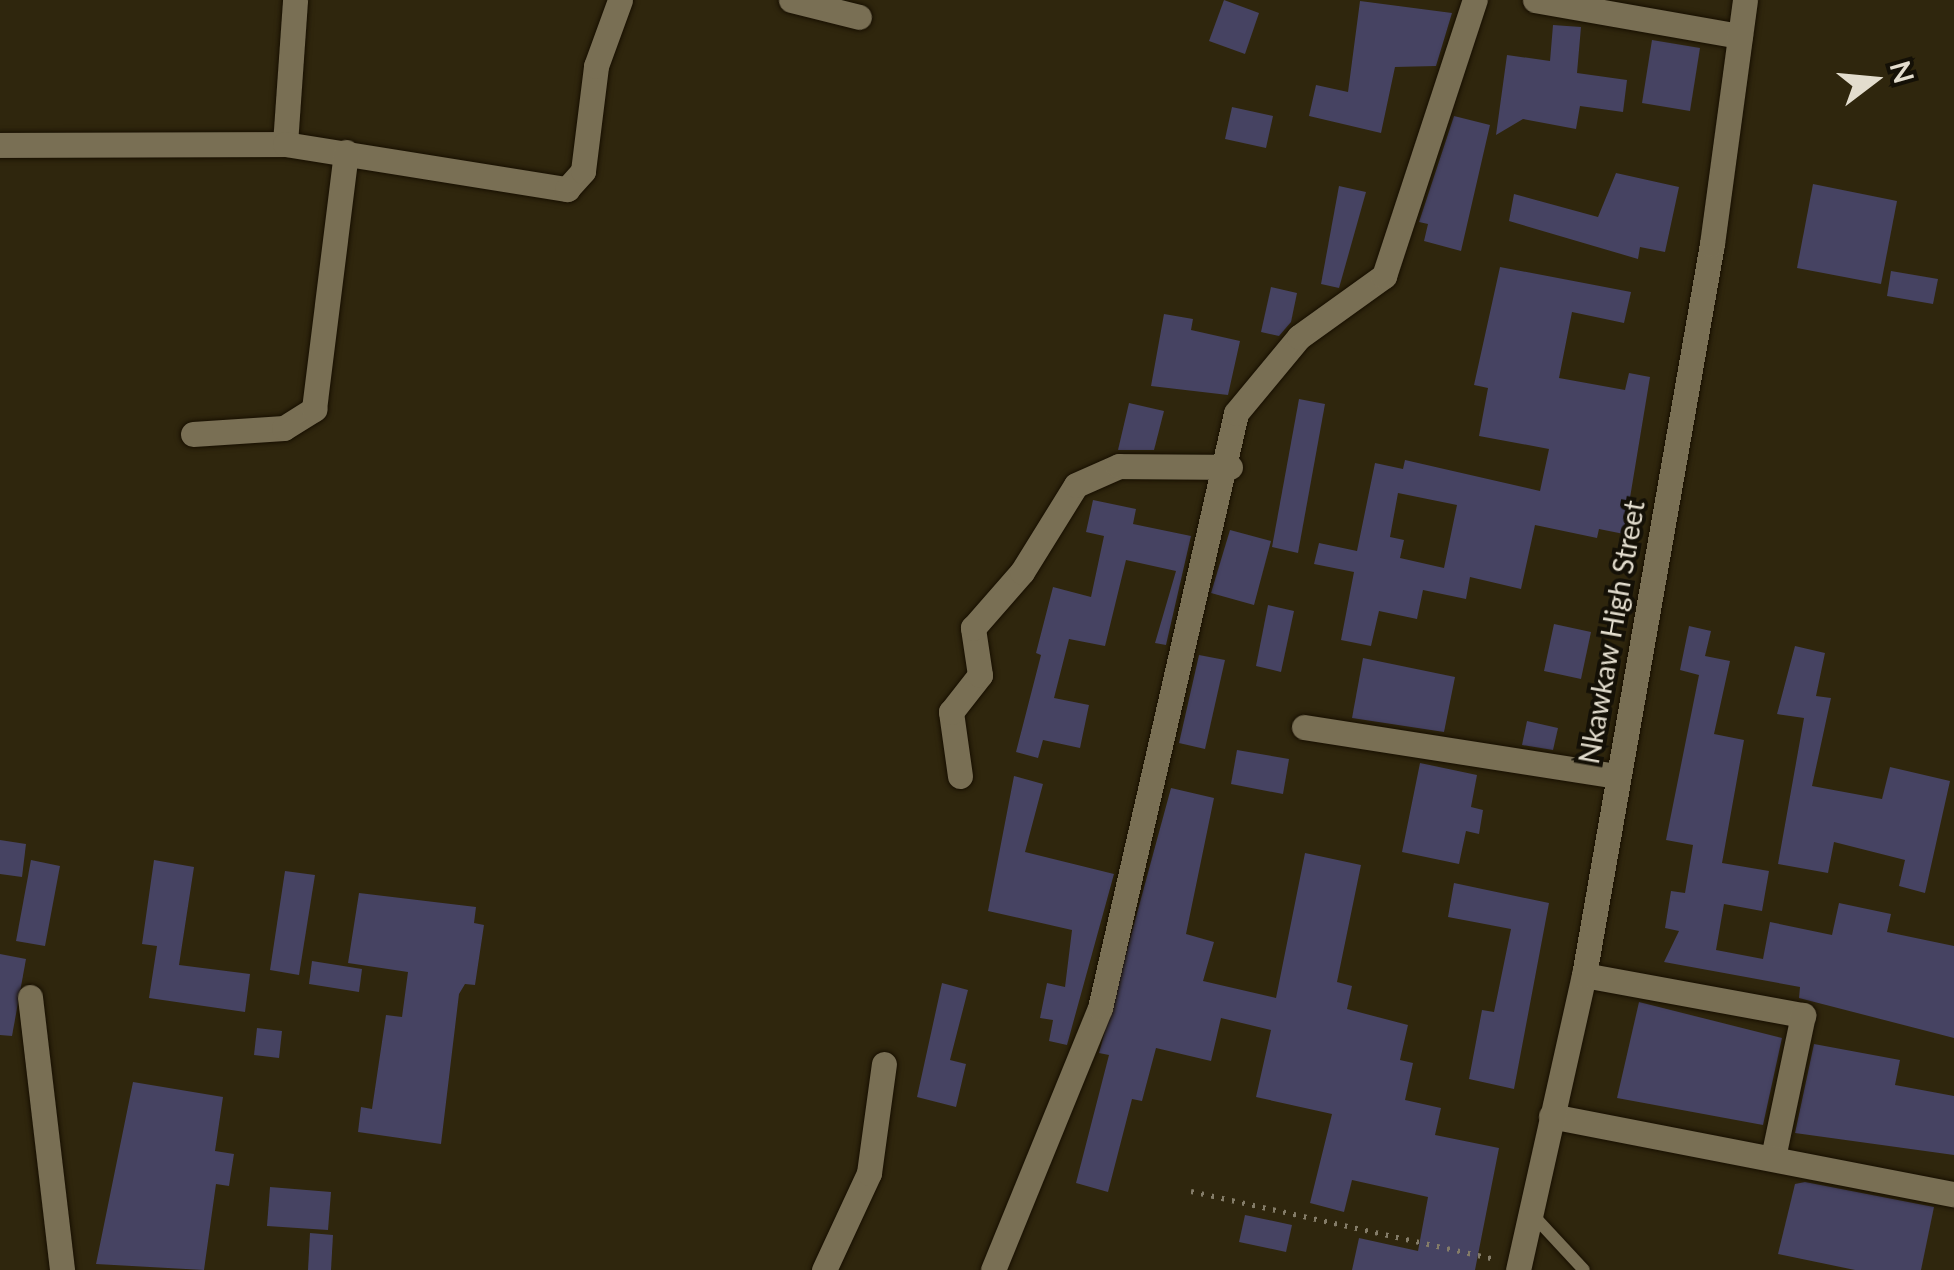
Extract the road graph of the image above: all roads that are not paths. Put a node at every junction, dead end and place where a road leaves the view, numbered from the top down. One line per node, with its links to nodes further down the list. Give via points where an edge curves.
1 (295, 0): 9 (street)
2 (620, 0): 11 (street, via 596,66 583,172 567,189)
3 (791, 0): 7 (street)
4 (1475, 0): 13 (street, via 1384,276 1299,337 1248,394 1236,413)
5 (1536, 0): 8 (street)
6 (1745, 0): 8 (street, Nkawkaw High Street)
7 (860, 17)
8 (1740, 36): 16 (street, Nkawkaw High Street, via 1712,244)
9 (285, 144): 10 (street); 11 (street)
10 (0, 146)
11 (346, 152): 12 (street, via 314,409 284,428)
12 (193, 434)
13 (1230, 467): 15 (street, via 1120,466 1076,485 1022,572 972,628 980,675 951,712); 27 (street, via 1100,1008)
14 (1304, 727): 16 (street)
15 (960, 776)
16 (1616, 776): 17 (street, Nkawkaw High Street)
17 (1584, 975): 20 (street, Nkawkaw High Street); 21 (street, via 1804,1015)
18 (30, 996): 25 (street)
19 (884, 1064): 26 (street, via 869,1173)
20 (1551, 1116): 21 (street); 23 (street, Nkawkaw High Street)
21 (1773, 1158): 22 (street)
22 (1954, 1194)
23 (1532, 1214): 24 (street, Nkawkaw High Street); 28 (lane)
24 (1519, 1267)
25 (62, 1270)
26 (824, 1270)
27 (993, 1270)
28 (1584, 1270)

